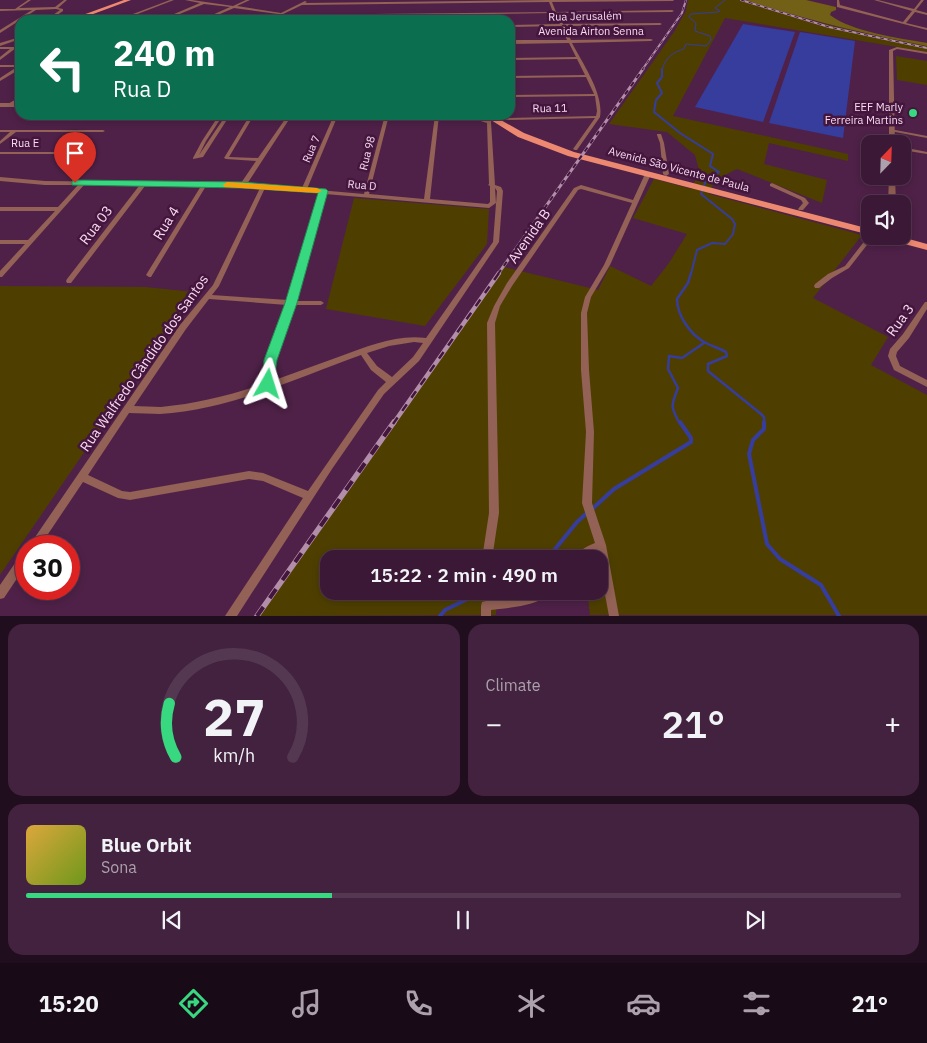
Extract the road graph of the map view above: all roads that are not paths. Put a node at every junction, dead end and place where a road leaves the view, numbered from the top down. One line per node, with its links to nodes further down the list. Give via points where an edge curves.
1 (30, 0): 22 (street)
2 (66, 0): 21 (street)
3 (129, 0): 30 (main road)
4 (136, 0): 31 (main road)
5 (173, 0): 32 (street)
6 (186, 0): 17 (street)
7 (210, 0): 17 (street)
8 (249, 0): 19 (street)
9 (310, 0): 18 (street)
10 (673, 0): 14 (street)
11 (837, 0): 38 (street, via 838,6)
12 (875, 0): 25 (street)
13 (914, 0): 15 (street)
14 (549, 1): 16 (street); 26 (street)
15 (922, 1): 25 (street)
16 (402, 2): 18 (street); 36 (street)
17 (204, 3): 19 (street); 33 (street)
18 (301, 4): 35 (street)
19 (232, 7): 34 (street); 35 (street)
20 (36, 8): 21 (street); 22 (street); 28 (street)
21 (56, 8): 29 (street, via 62,9)
22 (16, 9): 23 (street)
23 (0, 10)
24 (672, 11): 26 (street)
25 (914, 11): 27 (street); 38 (street)
26 (555, 13): 36 (street); 40 (street)
27 (926, 13): 42 (street)
28 (26, 15)
29 (54, 15)
30 (86, 15)
31 (94, 15)
32 (132, 15)
33 (174, 15)
34 (214, 15)
35 (280, 15): 36 (street)
36 (401, 15)
37 (15, 22): 44 (street)
38 (904, 23): 42 (street)
39 (660, 24): 40 (street, Rua Jerusalém)
40 (562, 25): 41 (street, Rua Jerusalém); 46 (street)
41 (515, 26)
42 (916, 26): 43 (street)
43 (927, 29)
44 (0, 32)
45 (15, 41): 49 (street)
46 (570, 41): 46 (street, Avenida Airton Senna, via 651,40); 48 (street, Avenida Airton Senna); 51 (street)
47 (15, 42): 49 (street)
48 (515, 42)
49 (0, 46): 52 (street, via 14,48)
50 (927, 53): 76 (street, via 898,48 891,50)
51 (578, 58): 53 (street); 57 (street)
52 (0, 59)
53 (515, 59)
54 (0, 66): 55 (street)
55 (15, 67)
56 (15, 70): 59 (street)
57 (587, 76): 58 (street); 60 (street)
58 (515, 77)
59 (0, 80)
60 (597, 95): 61 (street); 64 (street)
61 (515, 96)
62 (15, 100): 63 (street)
63 (3, 106)
64 (598, 117): 65 (street, Rua 11); 86 (street)
65 (515, 118)
66 (249, 120): 91 (street, via 226,158)
67 (287, 120): 91 (street)
68 (334, 120): 103 (street, Rua 7)
69 (386, 120): 105 (street, Rua 98)
70 (436, 120): 106 (street)
71 (494, 120): 99 (street)
72 (498, 120): 92 (main road, Avenida São Vicente de Paula, via 543,144)
73 (499, 120): 86 (main road, Avenida São Vicente de Paula)
74 (217, 121): 75 (street); 83 (street)
75 (224, 121): 84 (street)
76 (892, 130): 81 (street); 82 (street)
77 (0, 131): 78 (street)
78 (16, 131): 79 (street); 85 (street, Rua E)
79 (103, 131)
80 (659, 135): 93 (street)
81 (892, 135)
82 (927, 137)
83 (204, 141): 84 (street); 84 (street, via 195,158 201,156)
84 (211, 141)
85 (0, 143)
86 (576, 149): 93 (main road, Avenida São Vicente de Paula)
87 (911, 150): 90 (street)
88 (0, 153): 89 (street, Rua E)
89 (79, 153)
90 (927, 153)
91 (259, 160): 100 (street)
92 (648, 174): 96 (main road, Avenida São Vicente de Paula); 107 (street)
93 (666, 174): 96 (main road, Avenida São Vicente de Paula)
94 (0, 179): 95 (street, Rua D)
95 (83, 183): 97 (street, Rua D); 110 (street)
96 (692, 183): 108 (main road, Avenida São Vicente de Paula)
97 (143, 184): 98 (street, Rua D); 123 (street, Rua 03)
98 (205, 184): 100 (street, Rua D); 122 (street, Rua 4)
99 (491, 184): 106 (street, Rua D, via 491,205); 129 (street, via 500,191 496,242)
100 (242, 185): 102 (street, Rua D)
101 (772, 185): 111 (street, via 803,199 806,203)
102 (263, 187): 103 (street, Rua D); 125 (street, Rua Walfredo Cândido dos Santos)
103 (304, 190): 104 (street, Rua D)
104 (323, 191): 105 (street, Rua D); 126 (street)
105 (366, 195): 106 (street, Rua D)
106 (427, 200)
107 (634, 202): 138 (street, via 588,297 584,313 590,432 587,503); 139 (street, Avenida B, via 586,188 576,189 497,306 490,332 494,514)
108 (780, 206): 111 (main road, Avenida São Vicente de Paula); 113 (main road, Avenida São Vicente de Paula)
109 (0, 209): 110 (street)
110 (60, 209): 117 (street)
111 (802, 209): 112 (main road, Avenida São Vicente de Paula)
112 (861, 225)
113 (861, 229)
114 (911, 237): 115 (main road)
115 (927, 241)
116 (0, 242): 117 (street)
117 (30, 242): 121 (street)
118 (911, 243): 120 (main road)
119 (863, 245): 124 (street, via 847,267)
120 (927, 247)
121 (1, 274)
122 (149, 275)
123 (69, 281)
124 (817, 286)
125 (208, 297): 126 (street); 134 (street, Rua Walfredo Cândido dos Santos, via 183,326)
126 (291, 303): 127 (street); 132 (street, via 270,360)
127 (320, 303)
128 (927, 304): 133 (street, Rua 3, via 893,351 892,360 898,368)
129 (427, 341): 130 (street, via 402,340); 131 (street, via 416,359)
130 (362, 351): 131 (street, via 374,368); 132 (street)
131 (392, 382): 136 (street, via 381,392)
132 (268, 384): 134 (street, via 188,407 146,412)
133 (927, 384)
134 (126, 409): 135 (street, Rua Walfredo Cândido dos Santos)
135 (83, 476): 136 (street, via 121,495 130,496 249,475 263,477); 137 (street, Rua Walfredo Cândido dos Santos)
136 (310, 496): 144 (street)
137 (42, 535)
138 (601, 544): 140 (street); 146 (street)
139 (488, 550)
140 (588, 550)
141 (15, 573): 142 (street)
142 (0, 594)
143 (531, 600): 145 (street, via 486,606)
144 (230, 616)
145 (486, 616)
146 (614, 616)

